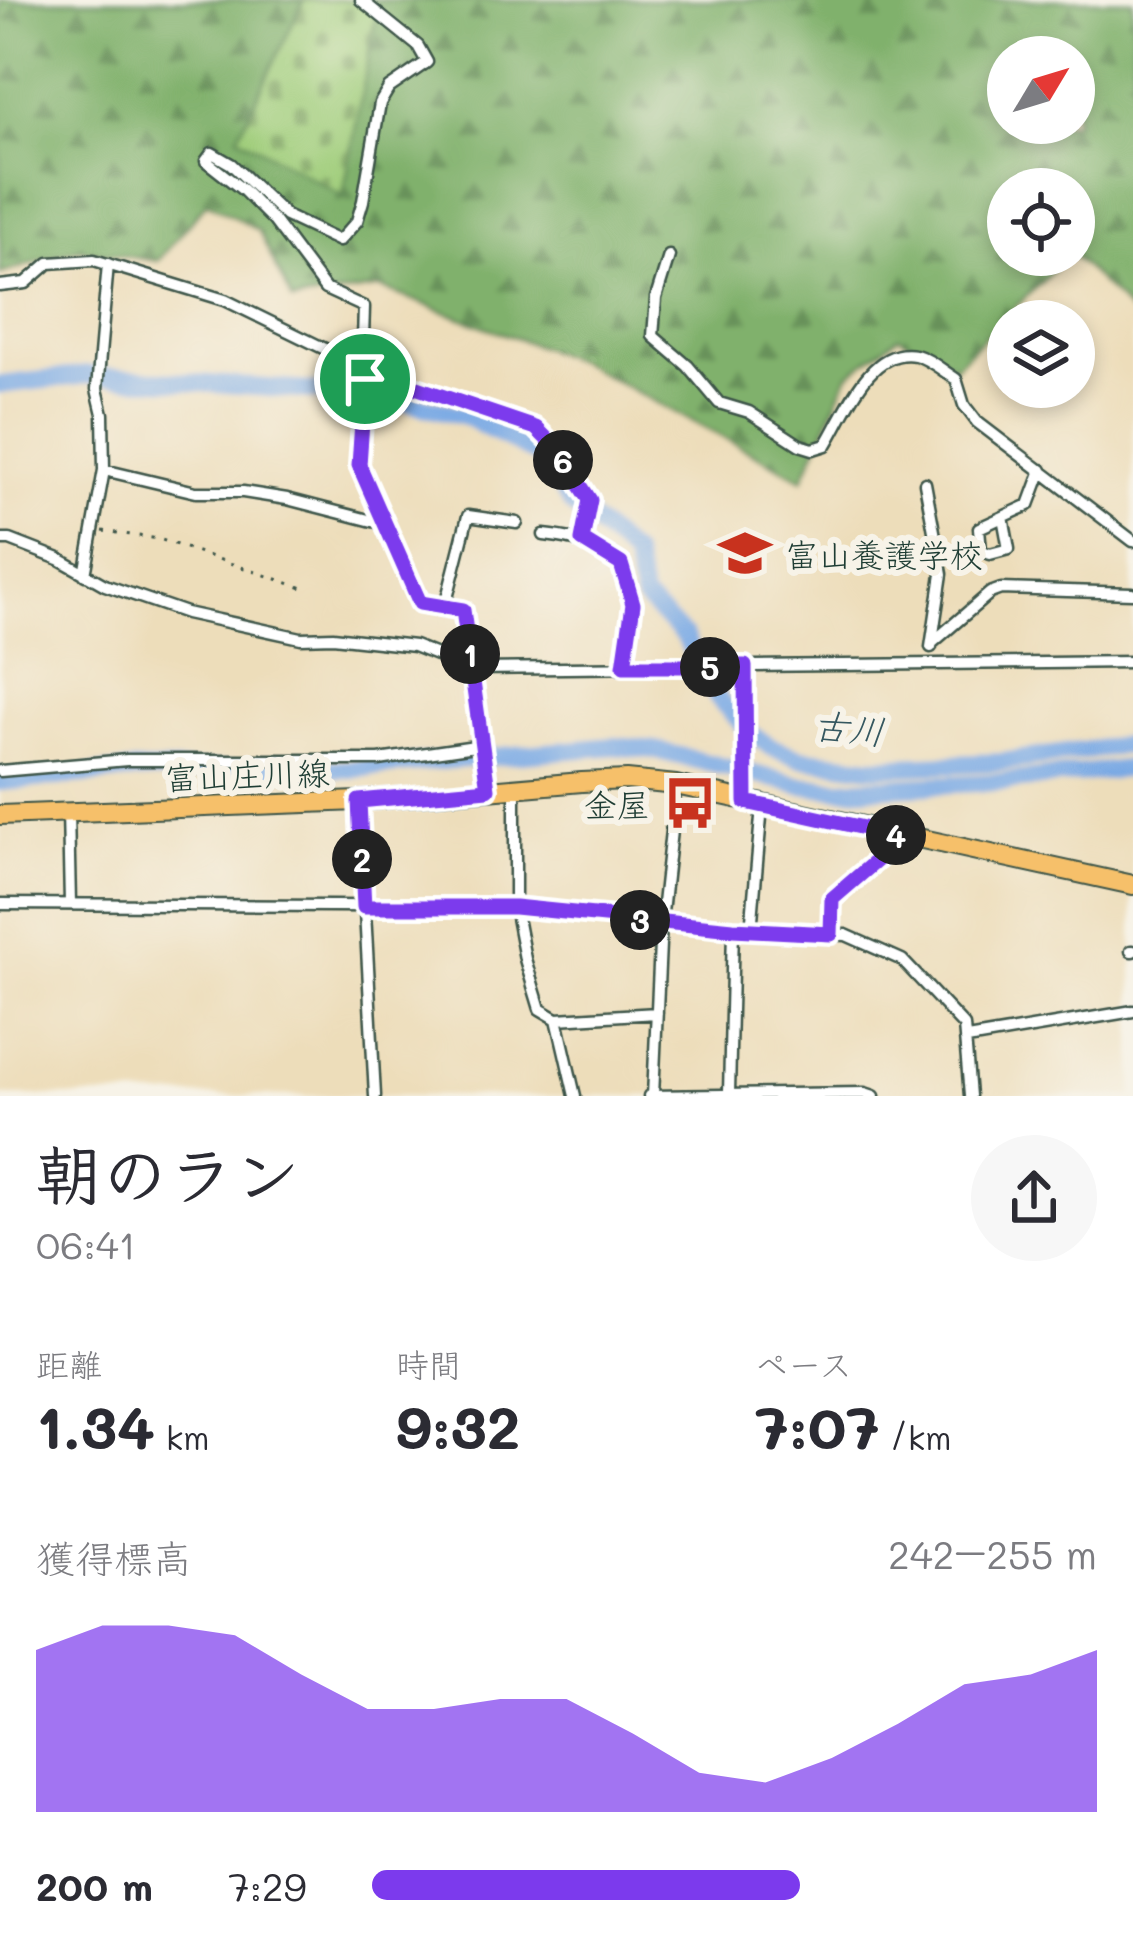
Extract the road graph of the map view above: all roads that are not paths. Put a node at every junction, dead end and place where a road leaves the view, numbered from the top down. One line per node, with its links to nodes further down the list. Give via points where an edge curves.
1 (361, 0): 5 (street, via 427,62 380,103 363,201 339,241 286,216 231,164 212,153 206,161 274,221 325,289 364,307)
2 (669, 256): 7 (street, via 653,336 719,404 813,449 826,445 881,363 917,355 956,379 977,422)
3 (108, 264): 4 (street, via 49,263 26,283); 5 (street, via 225,300); 6 (street, via 97,389)
4 (0, 286)
5 (365, 377): 11 (street, via 359,465); 13 (street, via 536,428 590,500)
6 (104, 470): 11 (street, via 196,492 287,499); 16 (street)
7 (1042, 470): 9 (street, via 1029,506); 15 (street)
8 (925, 483): 20 (street, via 942,574)
9 (1003, 517)
10 (517, 523): 19 (street, via 468,516)
11 (384, 524): 19 (street, via 420,603)
12 (544, 535): 13 (street)
13 (583, 535): 23 (street, via 621,564 633,604)
14 (0, 540): 16 (street)
15 (1133, 541)
16 (85, 575): 25 (street, via 186,613 301,638 414,646)
17 (1133, 580): 18 (street)
18 (1133, 594): 20 (street, via 1001,589)
19 (444, 610): 25 (street, via 463,610)
20 (932, 643): 21 (street)
21 (930, 662): 22 (street); 24 (street)
22 (1133, 662)
23 (624, 666): 24 (street); 25 (street)
24 (745, 666): 31 (street)
25 (472, 669): 26 (street)
26 (482, 748): 27 (street, via 379,760 127,760); 28 (street)
27 (0, 771)
28 (487, 780): 30 (main road, 富山庄川線); 32 (main road, 富山庄川線)
29 (676, 785): 30 (main road, 富山庄川線); 31 (main road, 富山庄川線); 41 (street)
30 (515, 788): 40 (street)
31 (752, 797): 35 (main road, 富山庄川線); 43 (street)
32 (359, 801): 33 (main road, 富山庄川線); 39 (street)
33 (68, 811): 34 (main road, 富山庄川線); 38 (street)
34 (0, 814)
35 (900, 836): 36 (main road, 富山庄川線); 44 (street, via 832,899)
36 (1133, 885)
37 (0, 904): 38 (street)
38 (70, 904): 39 (street)
39 (364, 907): 40 (street); 50 (street)
40 (515, 907): 41 (street); 47 (street, via 540,1009)
41 (661, 922): 42 (street); 46 (street)
42 (733, 929): 43 (street); 49 (street)
43 (751, 931): 44 (street)
44 (831, 934): 48 (street, via 902,960)
45 (1133, 1011): 48 (street)
46 (657, 1013): 47 (street); 52 (street)
47 (557, 1019): 51 (street)
48 (967, 1039): 54 (street)
49 (729, 1093): 52 (street); 53 (street)
50 (375, 1096)
51 (575, 1096)
52 (652, 1096)
53 (874, 1096)
54 (970, 1096)

